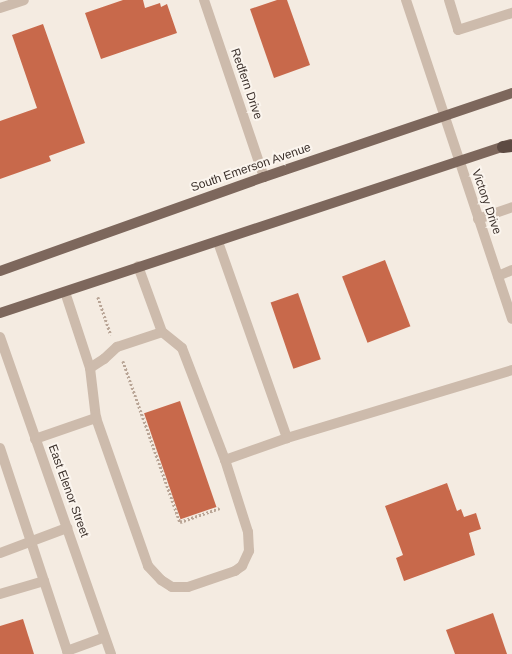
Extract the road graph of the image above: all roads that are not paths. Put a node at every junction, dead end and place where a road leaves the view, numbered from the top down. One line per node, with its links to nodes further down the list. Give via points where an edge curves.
1 (24, 0): 5 (street)
2 (204, 0): 11 (street, Redfern Drive)
3 (406, 0): 8 (street, Victory Drive)
4 (448, 0): 6 (street, via 458,30)
5 (0, 8)
6 (512, 13)
7 (512, 93): 8 (main road, South Emerson Avenue)
8 (444, 116): 10 (street, Victory Drive); 11 (main road, South Emerson Avenue)
9 (509, 145): 10 (main road)
10 (458, 162): 13 (street, Victory Drive); 14 (main road)
11 (264, 177): 17 (main road, South Emerson Avenue)
12 (512, 207): 13 (street)
13 (478, 219): 18 (street, Victory Drive)
14 (218, 242): 15 (main road); 27 (street)
15 (138, 266): 19 (main road); 22 (street)
16 (512, 270): 18 (street)
17 (0, 271)
18 (498, 276): 21 (street, Victory Drive)
19 (65, 292): 20 (main road); 24 (street)
20 (0, 313)
21 (512, 319)
22 (162, 332): 24 (street, via 116,347); 30 (street, via 182,348)
23 (0, 337): 28 (street, East Elenor Street)
24 (90, 368): 26 (street)
25 (512, 370): 27 (street)
26 (96, 418): 28 (street); 30 (street, via 148,566 172,587 188,588 235,571 242,566 249,551 248,532)
27 (287, 438): 30 (street)
28 (36, 439): 31 (street, East Elenor Street)
29 (0, 448): 32 (street)
30 (225, 460)
31 (67, 528): 32 (street); 36 (street, East Elenor Street)
32 (32, 542): 33 (street); 34 (street)
33 (0, 553)
34 (44, 581): 35 (street); 37 (street)
35 (0, 594)
36 (105, 636): 37 (street); 38 (street, East Elenor Street)
37 (68, 653)
38 (111, 654)

